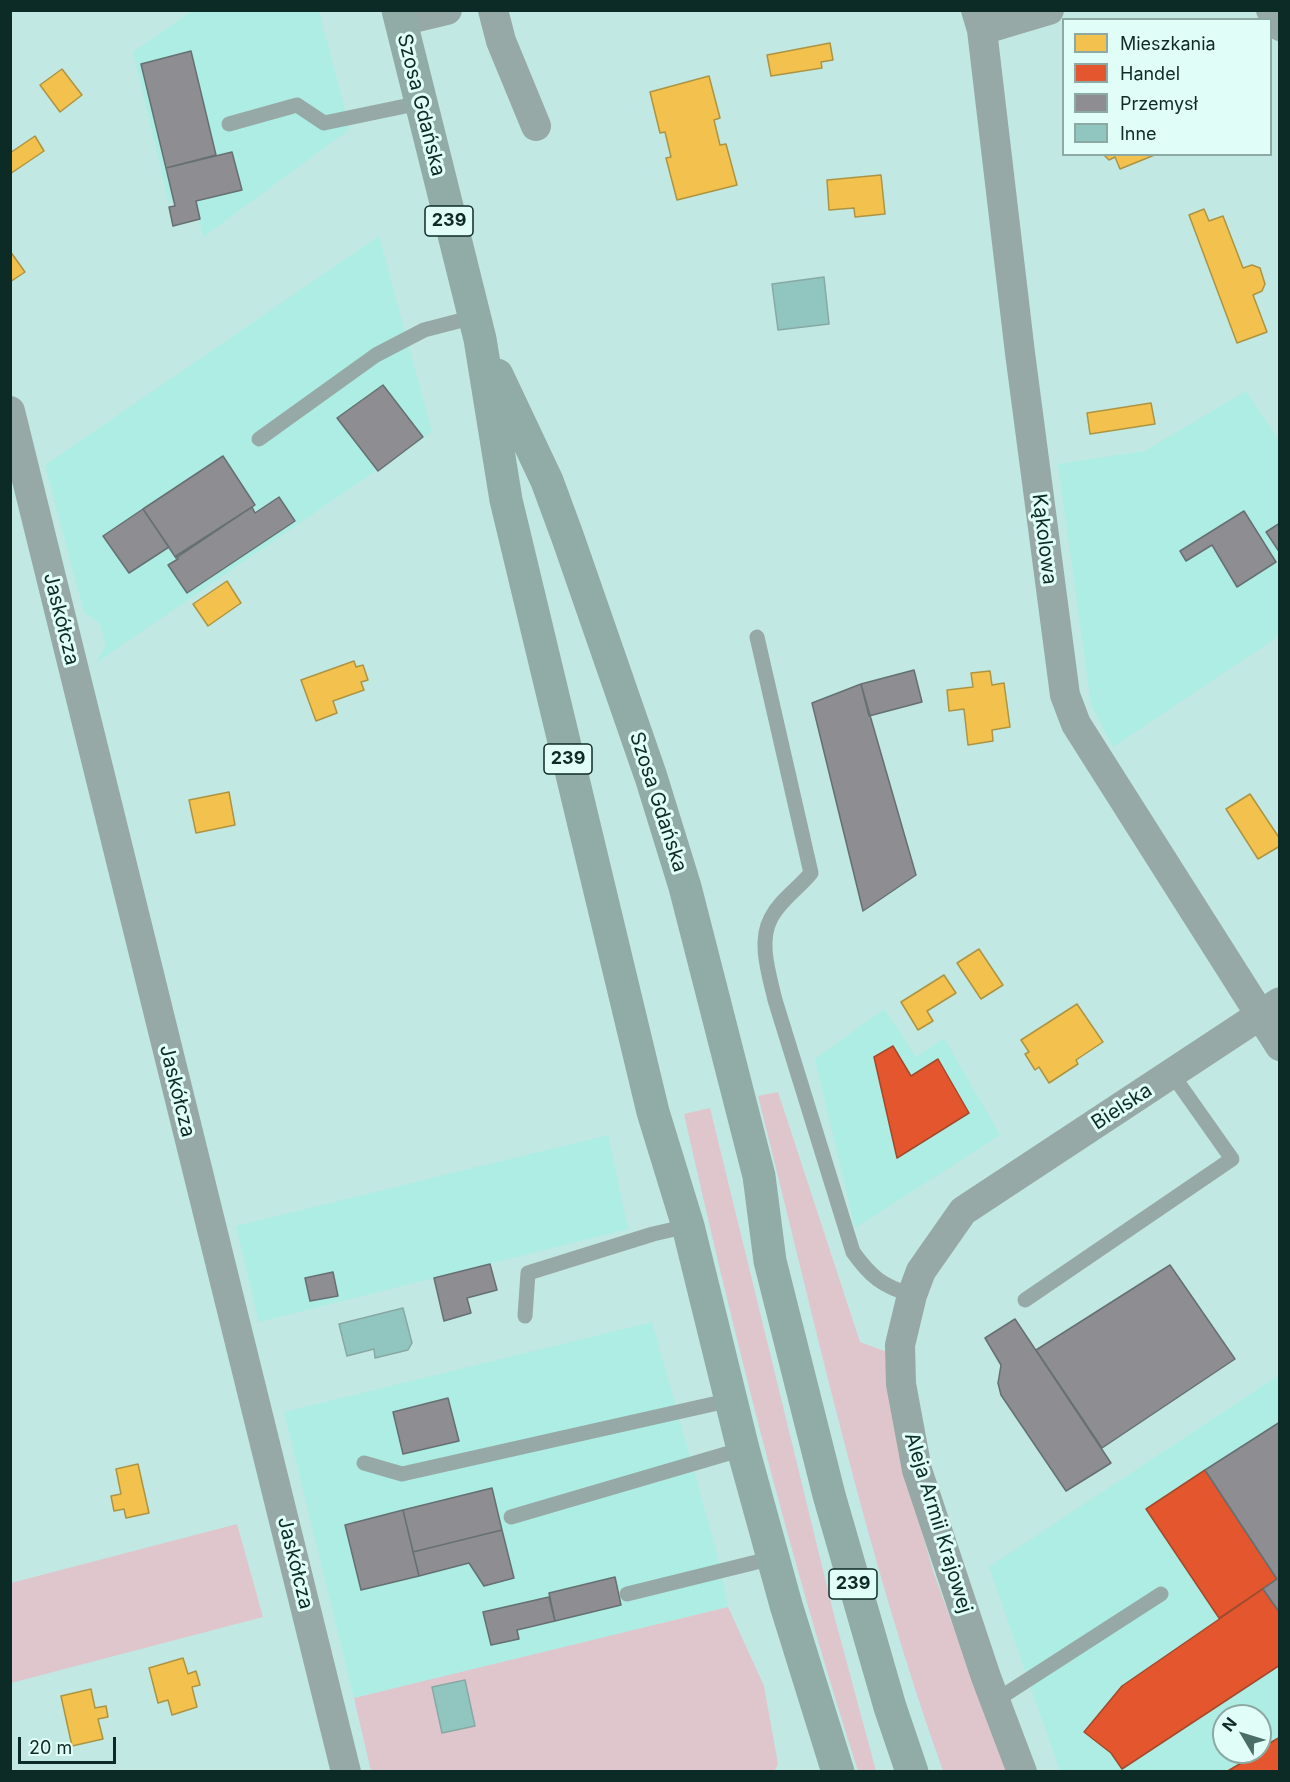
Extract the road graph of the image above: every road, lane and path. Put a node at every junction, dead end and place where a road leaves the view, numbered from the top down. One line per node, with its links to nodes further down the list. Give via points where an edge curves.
1 (447, 10): 5 (street)
2 (493, 10): 10 (street, via 501,41)
3 (1049, 10): 6 (street)
4 (1271, 10): 7 (street)
5 (400, 16): 8 (main road, Szosa Gdańska / 239)
6 (979, 20): 15 (street, Kąkolowa, via 1065,695 1076,724 1155,847)
7 (1280, 26)
8 (420, 103): 9 (lane, via 324,123 297,105); 11 (main road, Szosa Gdańska / 239)
9 (230, 124)
10 (536, 126)
11 (477, 328): 13 (lane, via 424,330 376,355); 19 (main road, Szosa Gdańska / 239, via 506,500 653,1112); 33 (main road, Szosa Gdańska / 239, via 547,481 651,777 685,887 759,1176 776,1284 856,1595)
12 (10, 411): 31 (street, Jaskółcza)
13 (259, 439)
14 (757, 637): 20 (lane, via 811,873 771,918 766,939 767,962 775,1000 853,1252 868,1274 890,1288)
15 (1269, 1009): 16 (street, Kąkolowa); 17 (street, Bielska)
16 (1280, 1046)
17 (1172, 1074): 18 (street, Bielska); 21 (lane, via 1232,1159)
18 (963, 1211): 20 (street, Aleja Armii Krajowej, via 921,1271)
19 (688, 1226): 22 (lane, via 528,1273); 23 (main road, Szosa Gdańska / 239)
20 (912, 1295): 30 (street, Aleja Armii Krajowej, via 904,1317 900,1350 905,1415 917,1470)
21 (1025, 1300)
22 (525, 1316)
23 (731, 1400): 24 (main road, 239); 25 (lane, via 402,1474)
24 (743, 1449): 26 (lane); 27 (main road, 239)
25 (364, 1463)
26 (511, 1517)
27 (773, 1558): 28 (lane); 32 (main road, 239)
28 (627, 1594)
29 (1161, 1594): 30 (lane)
30 (995, 1701): 34 (street, Aleja Armii Krajowej)
31 (346, 1772)
32 (838, 1772)
33 (912, 1772)
34 (1022, 1772)

